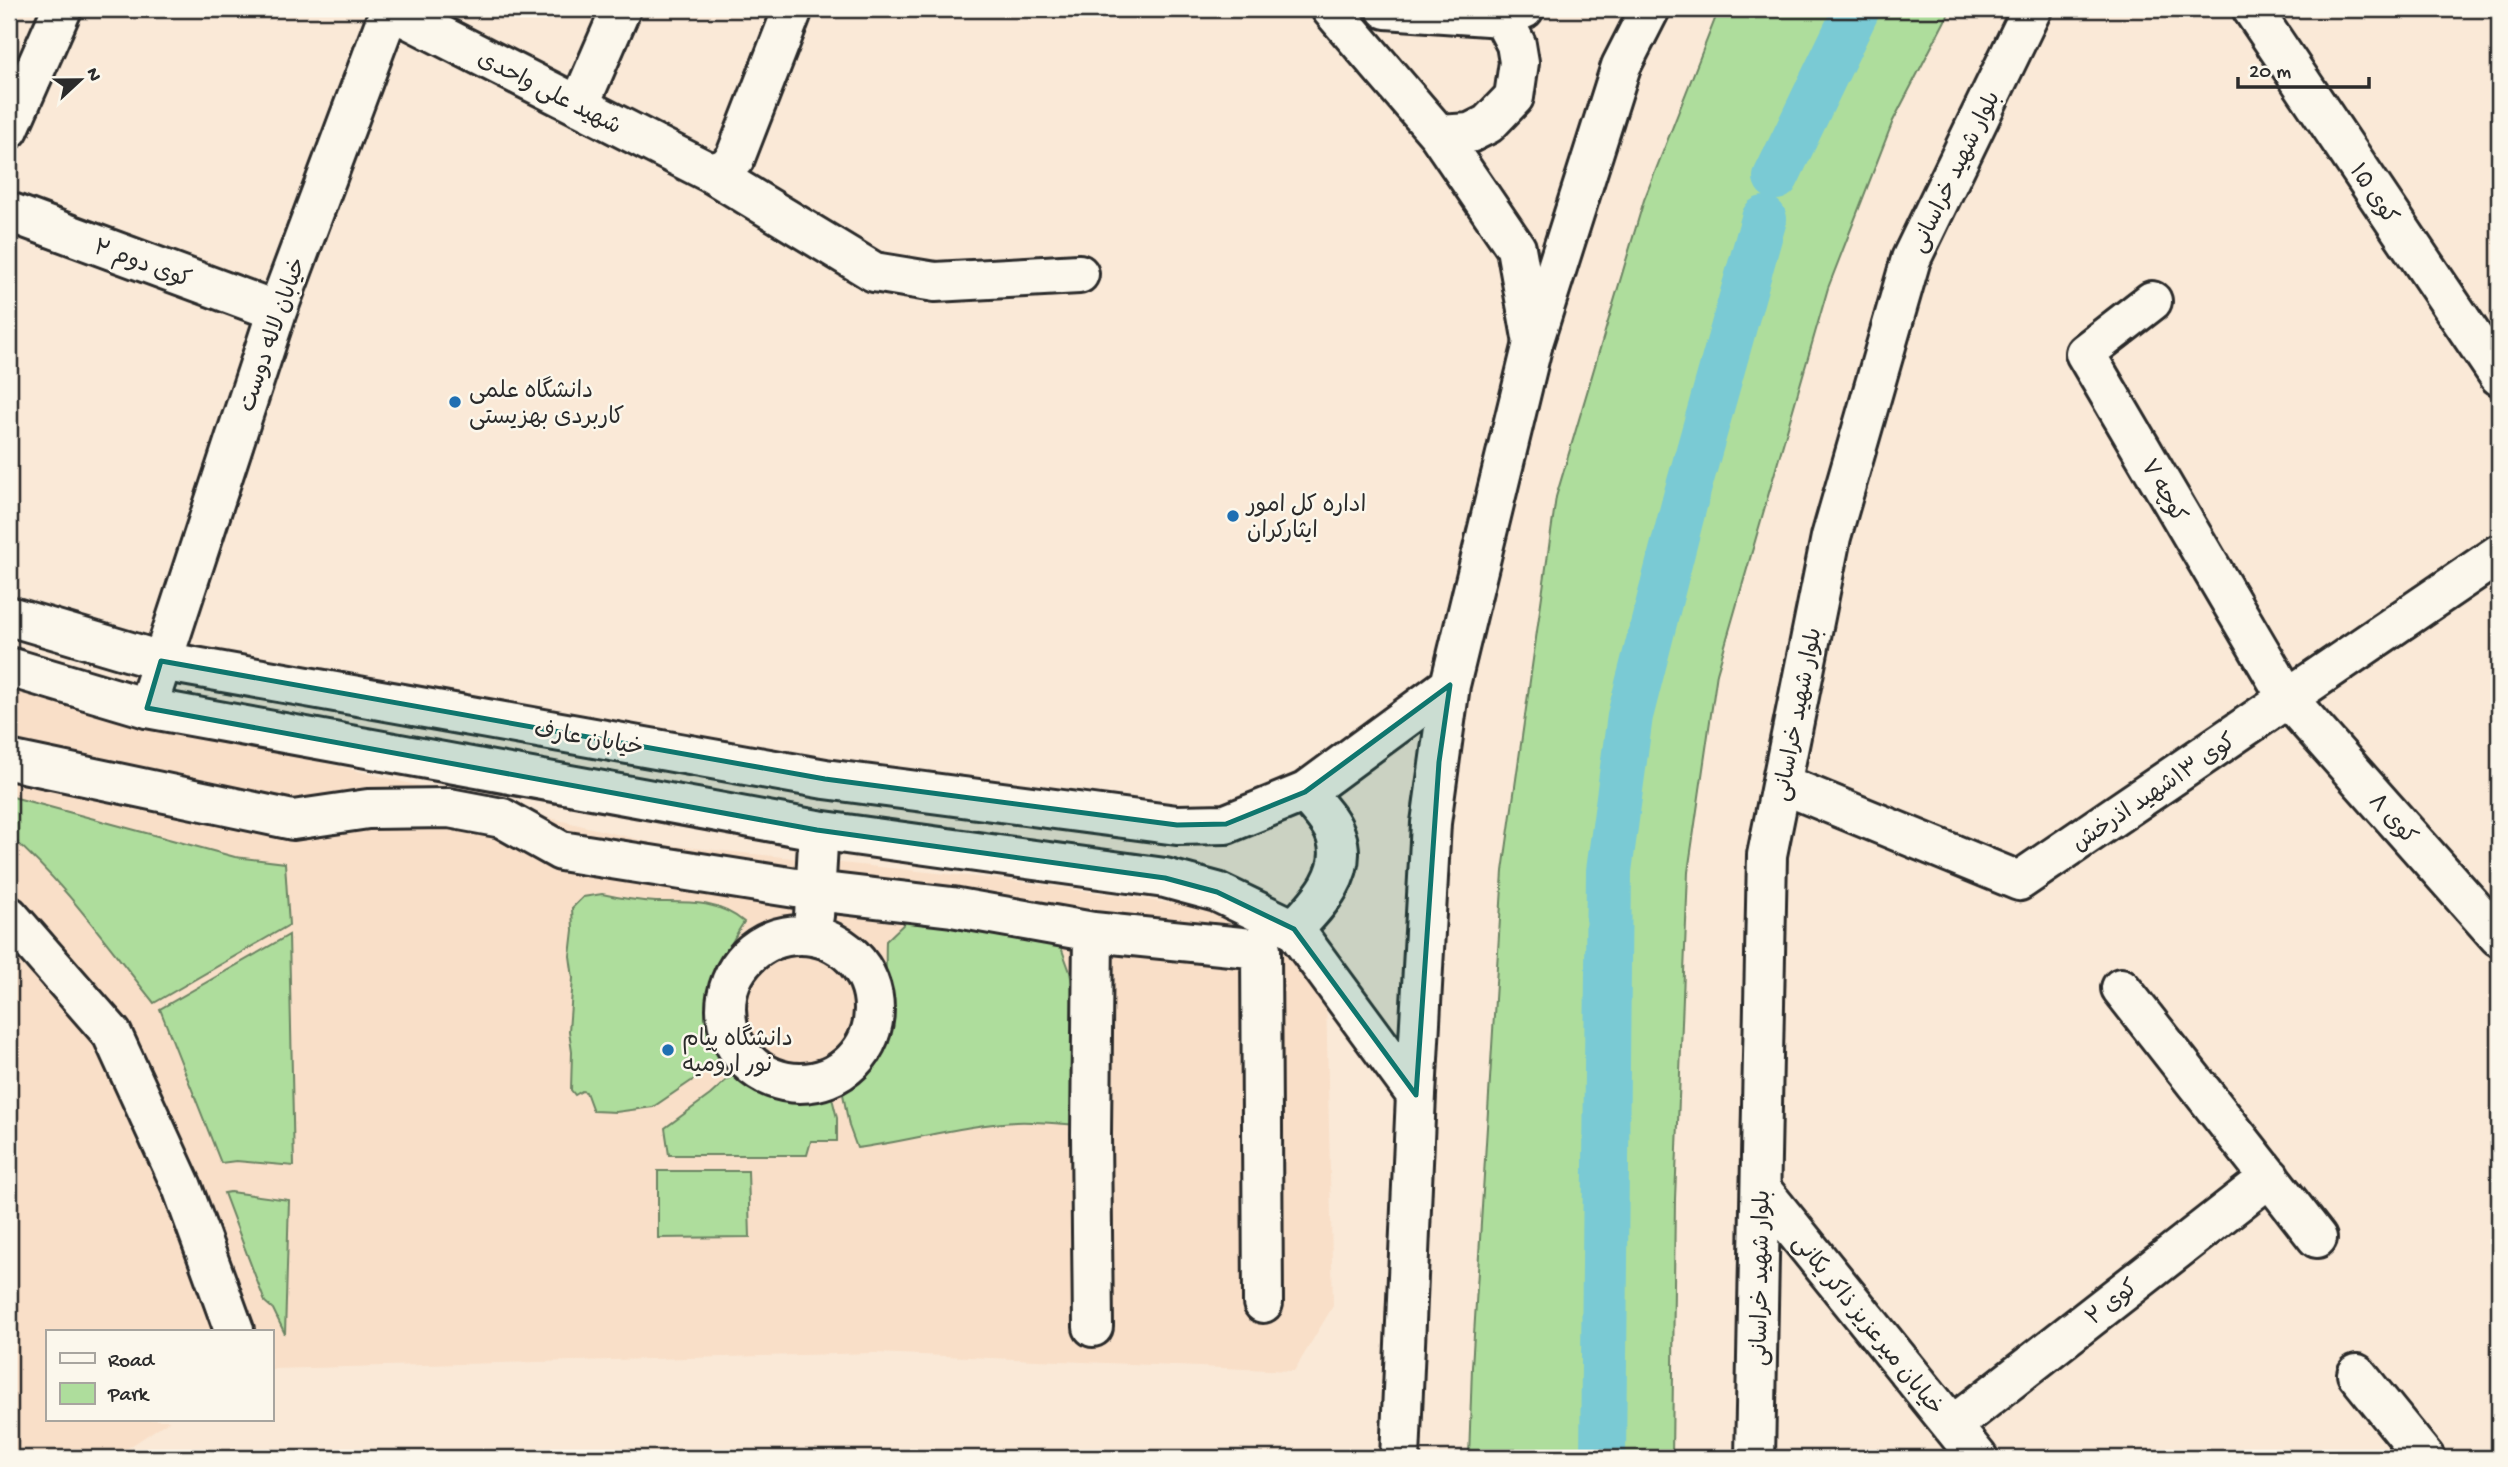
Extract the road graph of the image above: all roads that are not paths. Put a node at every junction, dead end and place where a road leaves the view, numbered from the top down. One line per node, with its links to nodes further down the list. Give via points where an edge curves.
1 (62, 9): 12 (main road)
2 (390, 9): 11 (main road, شهید علی واحدی); 18 (main road, خیابان لاله دوست)
3 (621, 9): 11 (main road)
4 (793, 9): 14 (main road, via 735,158 726,168)
5 (1331, 9): 13 (main road)
6 (1386, 9): 10 (main road)
7 (1650, 9): 19 (main road, via 1621,66)
8 (2032, 9): 29 (main road, بلوار شهید خراسانی, via 1911,259 1831,537)
9 (2252, 9): 20 (main road, کوی ۱۵)
10 (1513, 13): 13 (main road, via 1519,62 1514,97 1488,124 1470,134)
11 (579, 106): 14 (main road, شهید علی واحدی)
12 (9, 129)
13 (1439, 135): 19 (main road, via 1516,248)
14 (711, 173): 16 (main road, شهید علی واحدی, via 874,272 935,282)
15 (9, 212): 18 (main road, کوی دوم ۲)
16 (1079, 274)
17 (2152, 301): 26 (main road, کوچه ۷, via 2085,353)
18 (277, 312): 23 (main road, خیابان لاله دوست)
19 (1533, 343): 25 (main road)
20 (2499, 376)
21 (2499, 554): 26 (main road, کوی ۱۳شهید اذرخش)
22 (9, 616): 23 (main road, خیابان عارف)
23 (161, 662): 27 (main road, خیابان لاله دوست); 30 (main road, خیابان عارف, via 825,779 1177,825 1226,824)
24 (9, 667): 27 (main road)
25 (1450, 685): 30 (main road, خیابان عارف); 39 (main road, via 1431,822)
26 (2288, 699): 29 (main road, کوی ۱۳شهید اذرخش, via 2019,881); 37 (main road, کوی ۸)
27 (147, 708): 31 (main road)
28 (9, 760): 32 (main road, via 293,820 368,809 449,808 502,818 562,851)
29 (1782, 784): 41 (main road, بلوار شهید خراسانی, via 1767,855)
30 (1305, 792): 34 (main road, via 1337,837 1338,864 1331,886)
31 (817, 830): 32 (main road); 34 (main road, via 1165,878 1217,892)
32 (815, 891): 35 (main road, via 952,907); 36 (main road)
33 (9, 916): 45 (main road, via 112,1034 182,1187)
34 (1294, 929): 39 (main road)
35 (1093, 932): 43 (main road, via 1261,949); 44 (main road)
36 (812, 936)
37 (2499, 937)
38 (2121, 988): 40 (main road)
39 (1416, 1094): 48 (main road)
40 (2270, 1177): 42 (main road); 47 (main road, کوی ۲)
41 (1761, 1189): 47 (main road, خیابان میرعزیز ذاکر یکانی); 49 (main road, بلوار شهید خراسانی)
42 (2317, 1238)
43 (1263, 1303)
44 (1093, 1326)
45 (234, 1330)
46 (2357, 1374): 51 (main road)
47 (1952, 1426): 50 (main road, خیابان میرعزیز ذاکر یکانی)
48 (1400, 1458)
49 (1755, 1458)
50 (1978, 1458)
51 (2425, 1458)

